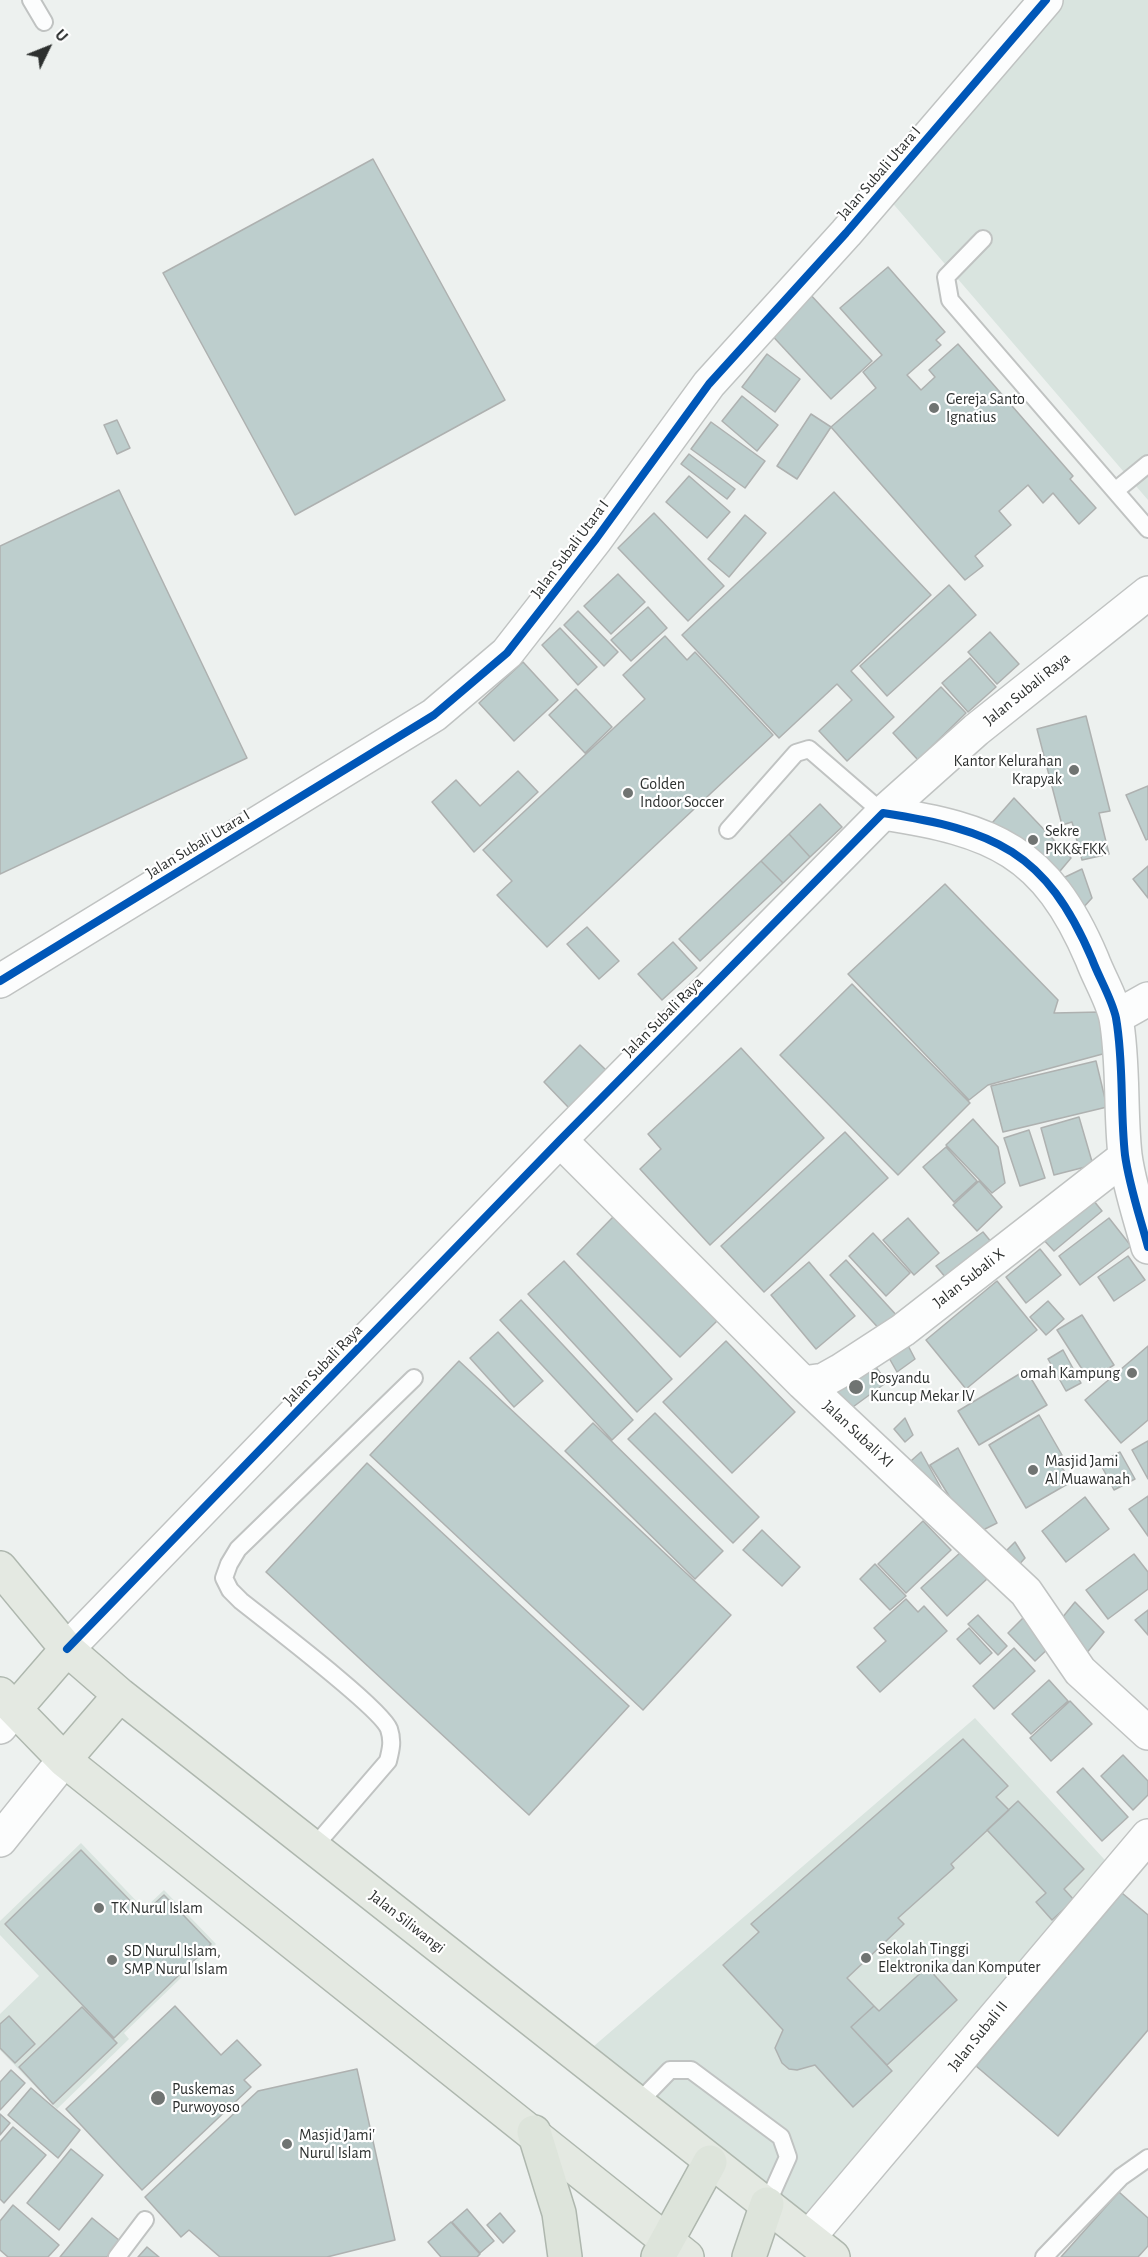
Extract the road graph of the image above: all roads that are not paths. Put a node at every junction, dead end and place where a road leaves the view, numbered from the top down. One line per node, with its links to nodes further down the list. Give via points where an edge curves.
1 (31, 0): 3 (lane)
2 (1046, 0): 11 (street, Jalan Subali Utara I, via 846,233 709,384 507,653 434,715)
3 (44, 22)
4 (983, 239): 6 (lane, via 946,277 950,300)
5 (1148, 464): 6 (lane)
6 (1115, 491): 7 (lane)
7 (1148, 529)
8 (1148, 593): 9 (street, Jalan Subali Raya, via 975,730)
9 (883, 813): 10 (lane, via 809,749 796,753); 13 (street, via 940,822 978,834 1012,851 1042,874 1084,941); 14 (street, Jalan Subali Raya)
10 (728, 830)
11 (0, 981)
12 (1148, 999): 13 (street)
13 (1116, 1017): 15 (street)
14 (560, 1140): 18 (street, Jalan Subali XI); 20 (street, Jalan Subali Raya)
15 (1125, 1156): 16 (street); 18 (street, Jalan Subali X, via 903,1329 824,1380)
16 (1148, 1247)
17 (414, 1378): 27 (lane, via 238,1549 224,1578 242,1601 358,1697 388,1727 392,1744 388,1761)
18 (803, 1383): 23 (street, Jalan Subali XI, via 1026,1592 1080,1671)
19 (0, 1568): 20 (highway, Jalan Siliwangi)
20 (67, 1649): 21 (highway, Jalan Siliwangi); 22 (highway)
21 (120, 1695): 24 (highway); 27 (highway, Jalan Siliwangi)
22 (5, 1710): 24 (highway)
23 (1148, 1733)
24 (64, 1760): 26 (street); 29 (highway)
25 (1148, 1836): 34 (street, Jalan Subali II)
26 (0, 1840)
27 (313, 1848): 28 (highway, Jalan Siliwangi)
28 (638, 2103): 31 (highway, Jalan Siliwangi); 32 (lane, via 670,2070 691,2070 781,2137 788,2157)
29 (534, 2132): 35 (highway); 37 (highway, via 559,2212)
30 (1148, 2158): 39 (lane, via 1121,2177)
31 (710, 2162): 32 (highway, Jalan Siliwangi); 35 (highway)
32 (767, 2204): 34 (highway, Jalan Siliwangi); 38 (highway)
33 (145, 2220): 36 (lane)
34 (821, 2247)
35 (671, 2252)
36 (117, 2257)
37 (565, 2257)
38 (749, 2257)
39 (1044, 2257)

